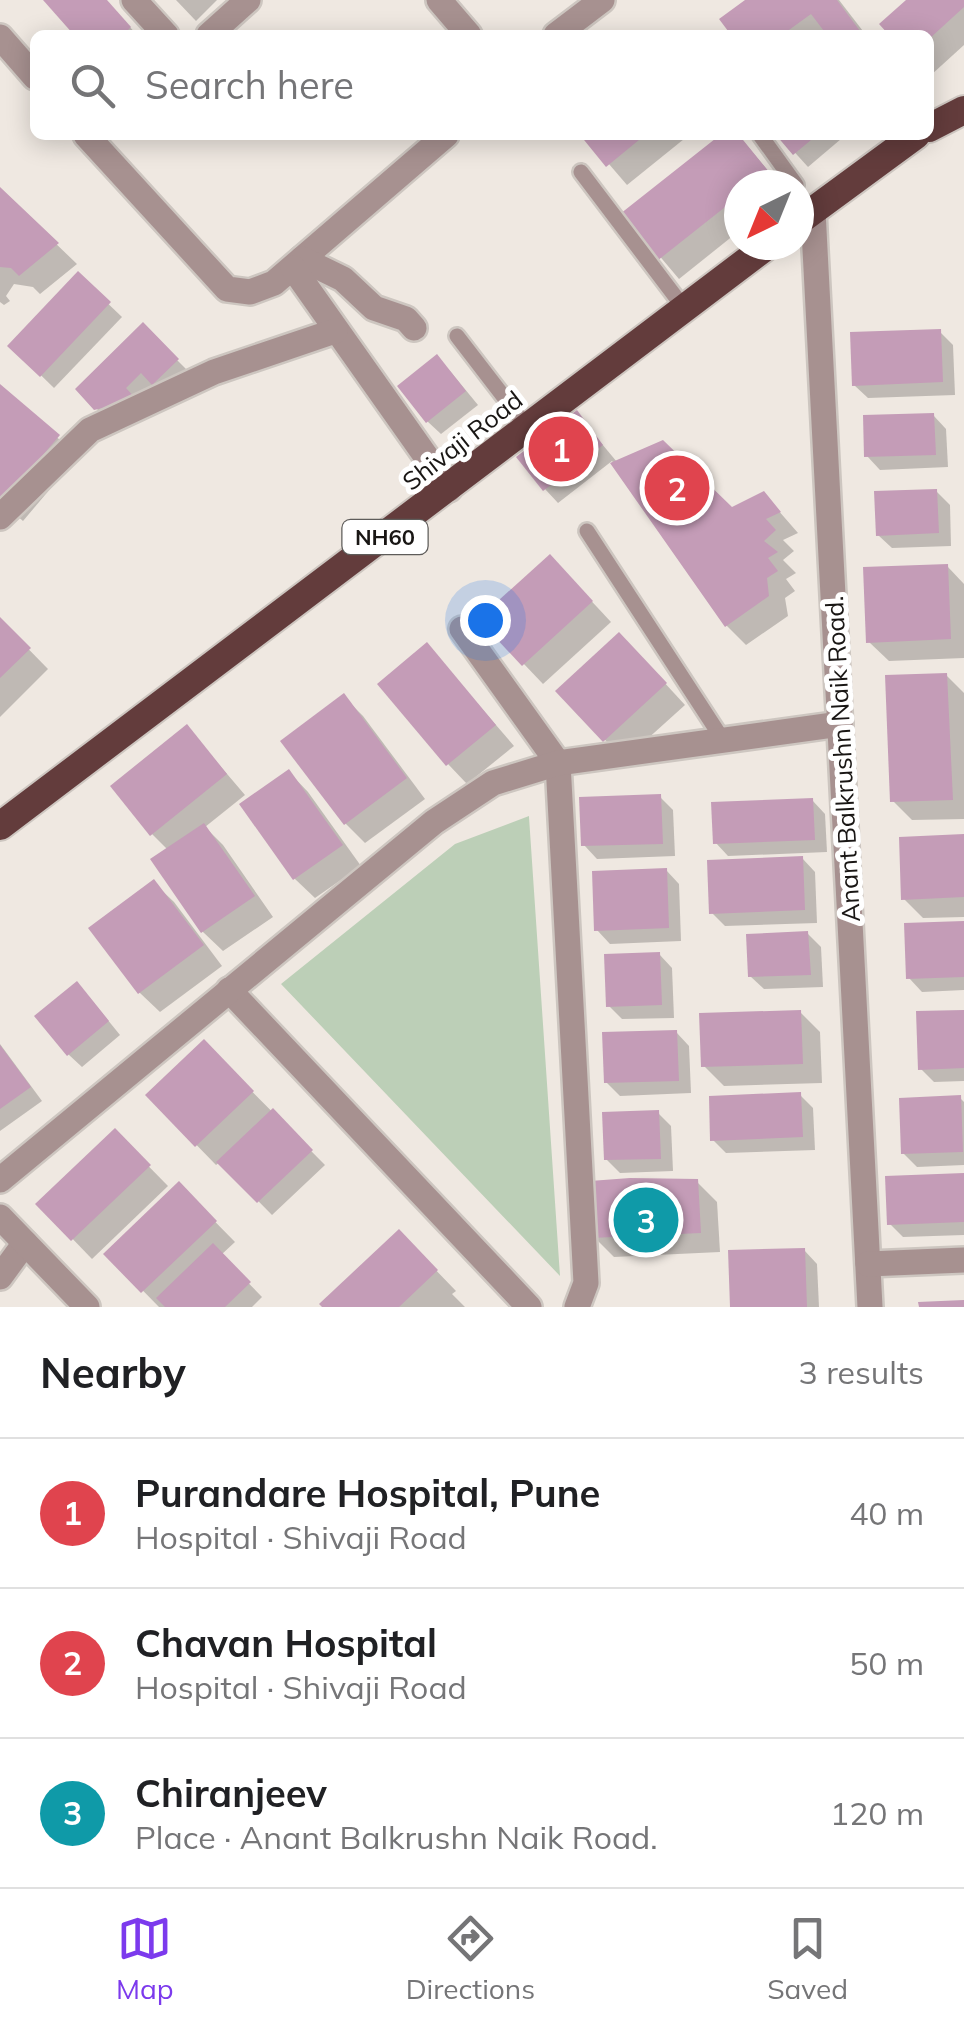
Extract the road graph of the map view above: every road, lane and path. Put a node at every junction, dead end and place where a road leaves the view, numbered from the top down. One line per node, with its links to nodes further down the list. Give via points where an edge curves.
1 (134, 0): 5 (street)
2 (248, 0): 6 (street)
3 (439, 0): 7 (street)
4 (602, 0): 8 (street)
5 (161, 30)
6 (215, 30)
7 (465, 30)
8 (563, 30)
9 (0, 37): 10 (street)
10 (30, 71)
11 (964, 110): 12 (highway)
12 (934, 125)
13 (95, 140): 22 (street, via 227,290 274,284)
14 (440, 140): 22 (street)
15 (763, 140): 17 (lane)
16 (907, 140): 19 (highway)
17 (782, 170)
18 (581, 172): 23 (lane)
19 (814, 195)
20 (748, 260): 23 (highway, Shivaji Road / NH60)
21 (806, 260): 32 (street, Anant Balkrushn Naik Road.)
22 (297, 264): 24 (street, via 344,280 374,308); 25 (street)
23 (684, 308): 27 (highway, Shivaji Road / NH60)
24 (414, 328)
25 (335, 332): 28 (street); 29 (street, via 214,372 90,430)
26 (457, 336): 27 (lane)
27 (527, 427): 28 (highway, Shivaji Road / NH60)
28 (450, 488): 35 (highway, Shivaji Road / NH60)
29 (0, 518)
30 (587, 531): 33 (lane)
31 (462, 629): 34 (street)
32 (840, 724): 33 (street); 41 (street, Anant Balkrushn Naik Road.)
33 (723, 740): 34 (street)
34 (558, 762): 36 (street, via 493,783 434,822); 45 (street, via 586,1282)
35 (0, 826)
36 (229, 990): 37 (street); 44 (street)
37 (0, 1180)
38 (0, 1217): 39 (street)
39 (25, 1243): 42 (street); 43 (street)
40 (964, 1260): 41 (street)
41 (868, 1264): 46 (street, Anant Balkrushn Naik Road.)
42 (0, 1277)
43 (87, 1307)
44 (529, 1307)
45 (577, 1307)
46 (870, 1307)

